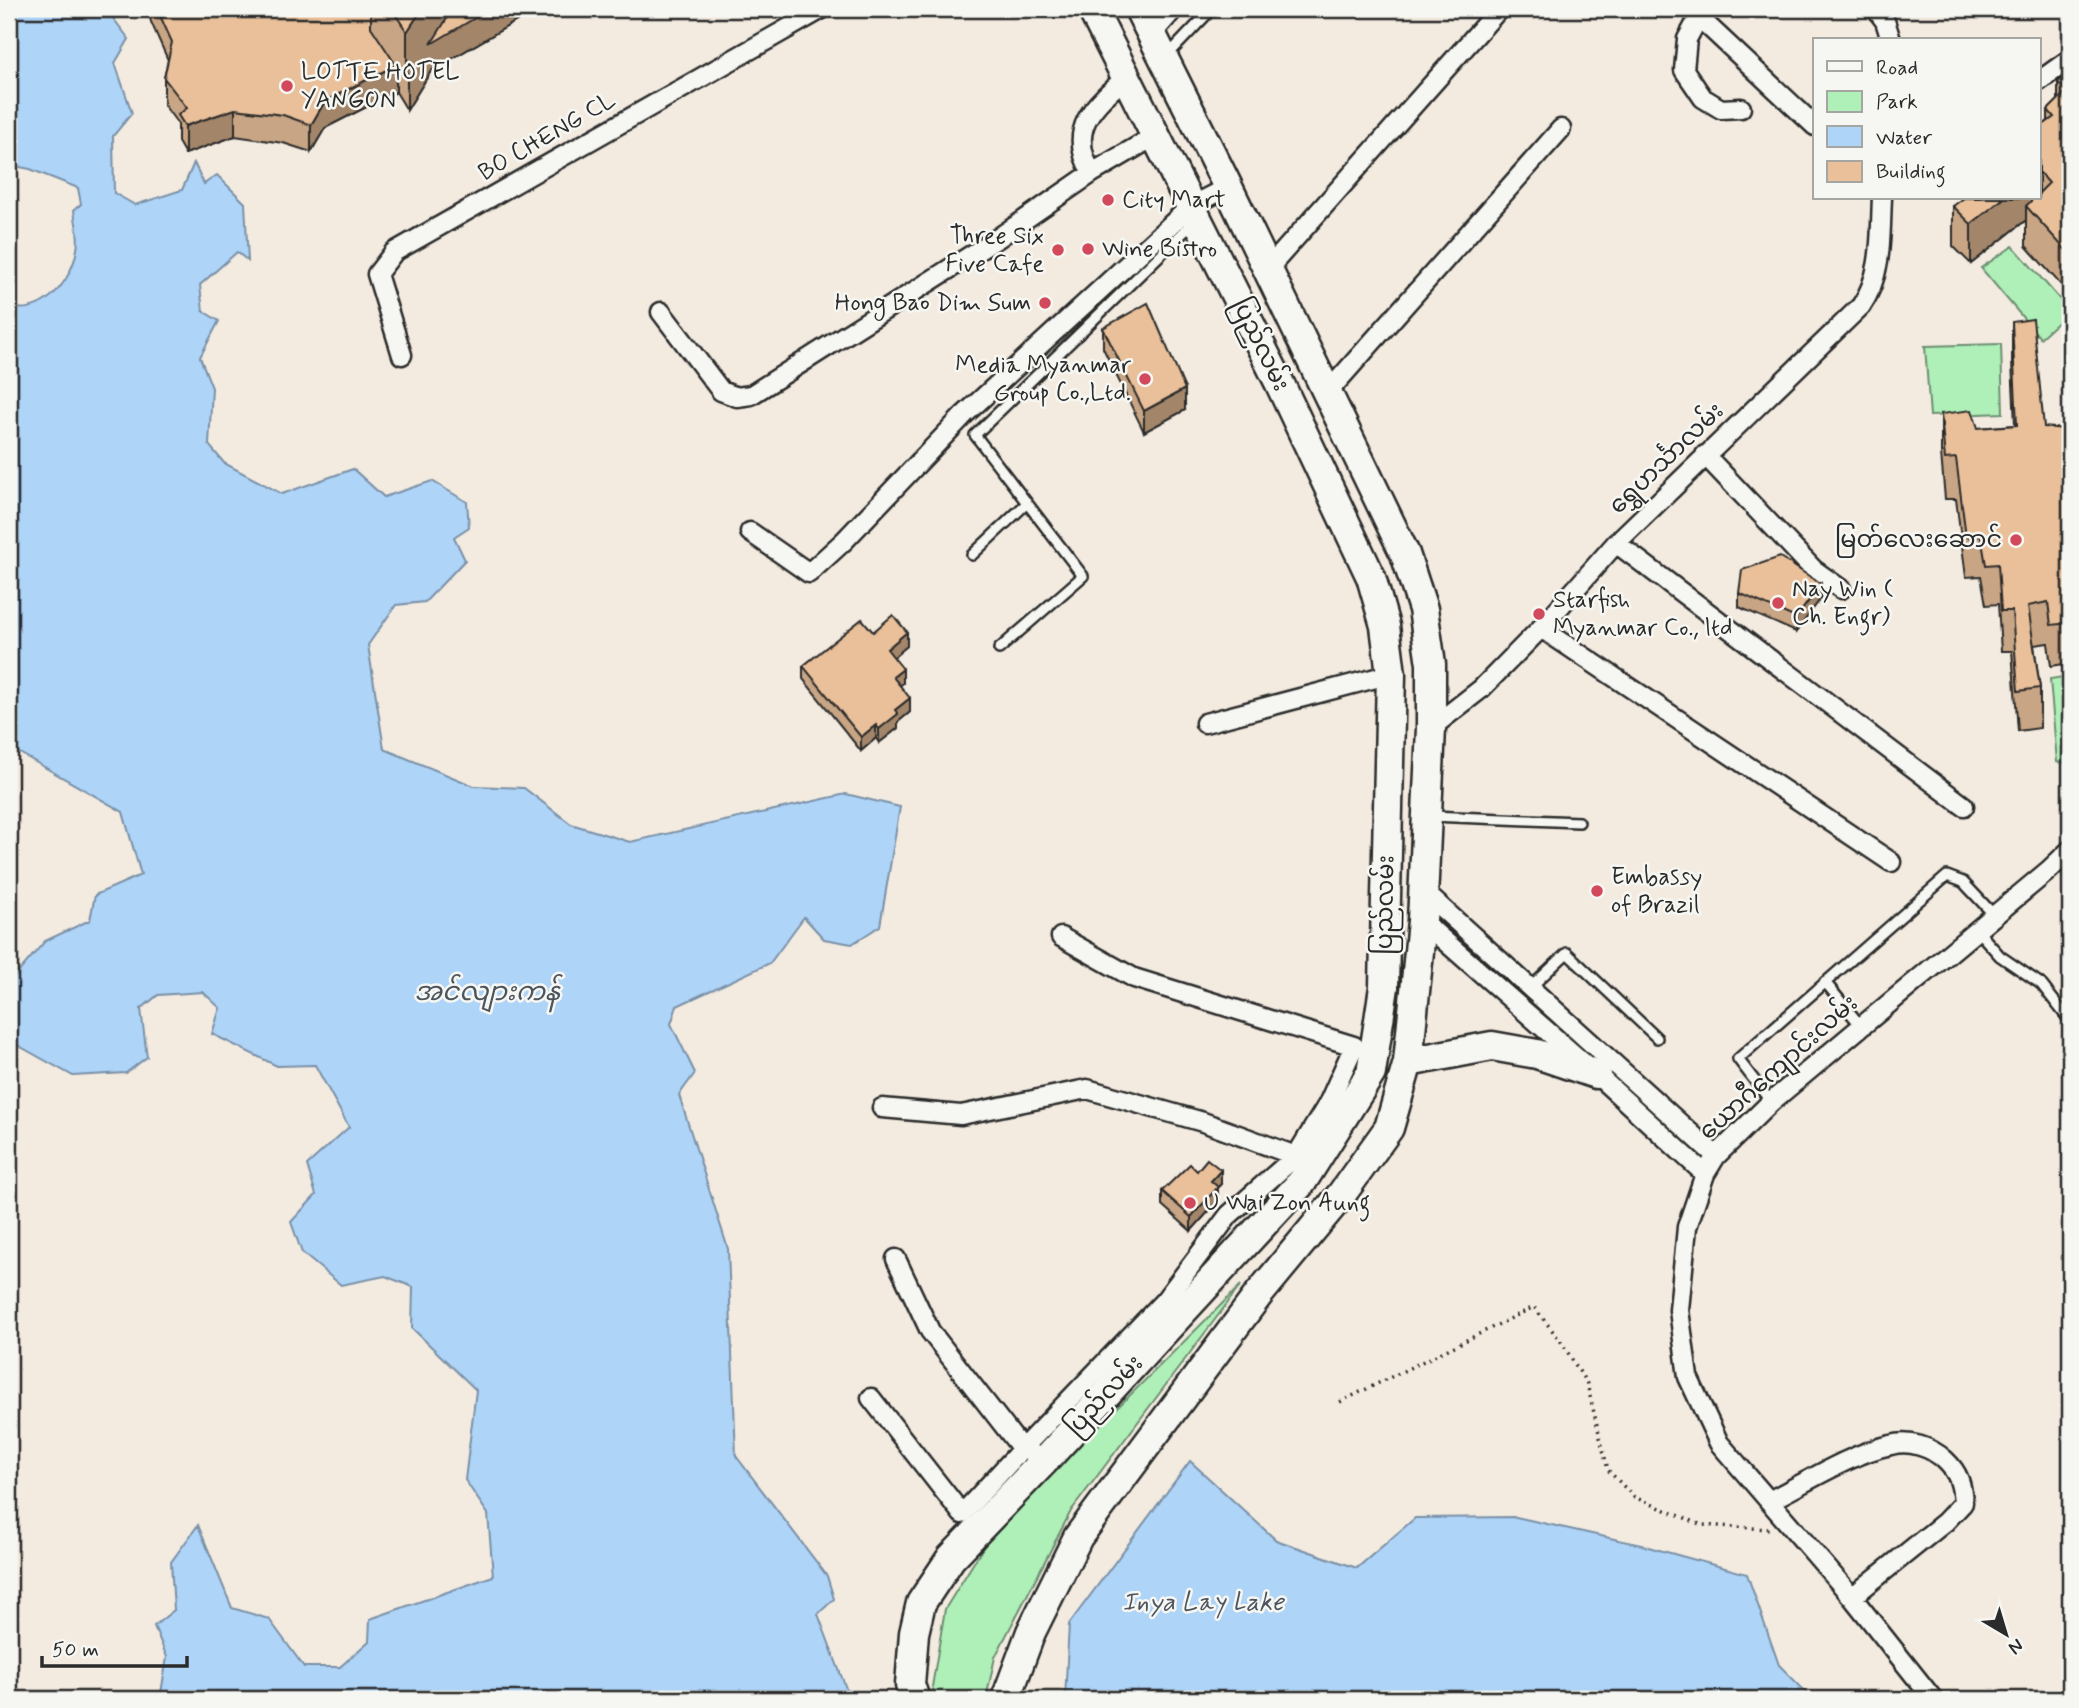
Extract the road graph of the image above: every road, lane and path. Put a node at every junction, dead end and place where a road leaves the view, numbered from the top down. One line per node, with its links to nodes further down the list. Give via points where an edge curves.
1 (822, 9): 26 (street, BO CHENG CL, via 394,252 377,274)
2 (1092, 9): 11 (highway, ပြည်လမ်း)
3 (1139, 9): 9 (highway, ပြည်လမ်း)
4 (1174, 9): 9 (street)
5 (1212, 9): 12 (lane)
6 (1499, 9): 24 (street)
7 (1876, 9): 10 (street)
8 (1695, 13): 16 (street, via 1684,71 1703,97 1721,109); 17 (street)
9 (1152, 34): 11 (highway); 12 (highway, ပြည်လမ်း)
10 (1890, 38)
11 (1114, 52): 14 (highway, ပြည်လမ်း)
12 (1164, 59): 21 (highway, ပြည်လမ်း)
13 (2070, 60): 15 (street)
14 (1127, 77): 19 (highway, ပြည်လမ်း); 20 (street, via 1089,113 1080,137 1083,158)
15 (2040, 80)
16 (1741, 107)
17 (1813, 124)
18 (1561, 129): 27 (street)
19 (1155, 136): 20 (street); 23 (highway, ပြည်လမ်း)
20 (1092, 173): 25 (street, via 751,395 737,397 722,391)
21 (1228, 187): 23 (street); 24 (highway, ပြည်လမ်း)
22 (1882, 200): 28 (street, ရွှေဟင်္သာလမ်း, via 1878,266 1872,290 1861,306)
23 (1194, 213): 29 (lane, via 975,435); 30 (street, via 964,415 809,573); 36 (highway, ပြည်လမ်း, via 1371,577 1385,626)
24 (1268, 270): 27 (highway, ပြည်လမ်း)
25 (662, 312)
26 (402, 355)
27 (1327, 393): 38 (highway, ပြည်လမ်း, via 1405,554 1423,609)
28 (1705, 455): 31 (street, ရွှေဟင်္သာလမ်း); 33 (street, via 1813,569)
29 (1027, 503): 32 (lane); 35 (lane, via 1083,576)
30 (750, 532)
31 (1616, 543): 34 (street, ရွှေဟင်္သာလမ်း); 39 (street)
32 (972, 555)
33 (1841, 589)
34 (1541, 628): 38 (street, ရွှေဟင်္သာလမ်း, via 1481,689); 43 (street)
35 (999, 649)
36 (1391, 674): 37 (street); 46 (highway, ပြည်လမ်း)
37 (1205, 723)
38 (1432, 728): 40 (highway, ပြည်လမ်း)
39 (1964, 806)
40 (1427, 816): 41 (lane); 44 (highway, ပြည်လမ်း)
41 (1579, 822)
42 (2070, 850): 45 (street, ယောဂီကျောင်းလမ်း)
43 (1891, 862)
44 (1422, 890): 47 (highway, ပြည်လမ်း); 51 (street)
45 (1994, 915): 48 (street, ယောဂီကျောင်းလမ်း); 50 (lane, via 1963,882 1947,876)
46 (1386, 919): 47 (highway); 66 (highway, ပြည်လမ်း, via 1384,987 1371,1073 1302,1182)
47 (1422, 922): 55 (highway, ပြည်လမ်း); 56 (street)
48 (1976, 929): 52 (lane, via 2000,957 2041,984); 53 (street, ယောဂီကျောင်းလမ်း)
49 (1061, 937): 60 (street, via 1133,978 1353,1046 1328,1104)
50 (1825, 982): 53 (lane); 57 (lane, via 1738,1059)
51 (1531, 987): 54 (lane, via 1567,953); 59 (street)
52 (2070, 1021)
53 (1861, 1026): 57 (street, ယောဂီကျောင်းလမ်း)
54 (1657, 1038)
55 (1408, 1062): 56 (highway, via 1492,1046 1537,1054); 71 (highway, ပြည်လမ်း, via 1389,1128 1078,1537 1031,1632)
56 (1596, 1074): 61 (street)
57 (1771, 1102): 59 (street, ယောဂီကျောင်းလမ်း)
58 (882, 1108): 60 (street, via 961,1115 1087,1089 1203,1122)
59 (1716, 1156): 61 (street, ယောဂီကျောင်းလမ်း)
60 (1296, 1157): 65 (street, via 1229,1215 1165,1300)
61 (1705, 1174): 67 (street, ယောဂီကျောင်းလမ်း, via 1687,1227 1679,1310 1688,1377 1719,1443)
62 (896, 1259): 65 (street, via 930,1331)
63 (871, 1398): 65 (street, via 962,1514)
64 (1340, 1402): 68 (path, via 1534,1307 1587,1384 1608,1470 1634,1497 1702,1525)
65 (1022, 1448): 66 (street)
66 (1049, 1456): 70 (highway, ပြည်လမ်း, via 951,1558 921,1603 910,1685)
67 (1769, 1501): 68 (street, ယောဂီကျောင်းလမ်း); 69 (street, via 1893,1444 1916,1444 1936,1452 1950,1465 1962,1483 1963,1503)
68 (1795, 1531): 69 (street, ယောဂီကျောင်းလမ်း)
69 (1852, 1597): 72 (street, ယောဂီကျောင်းလမ်း)
70 (915, 1699)
71 (1006, 1699)
72 (1933, 1699)

